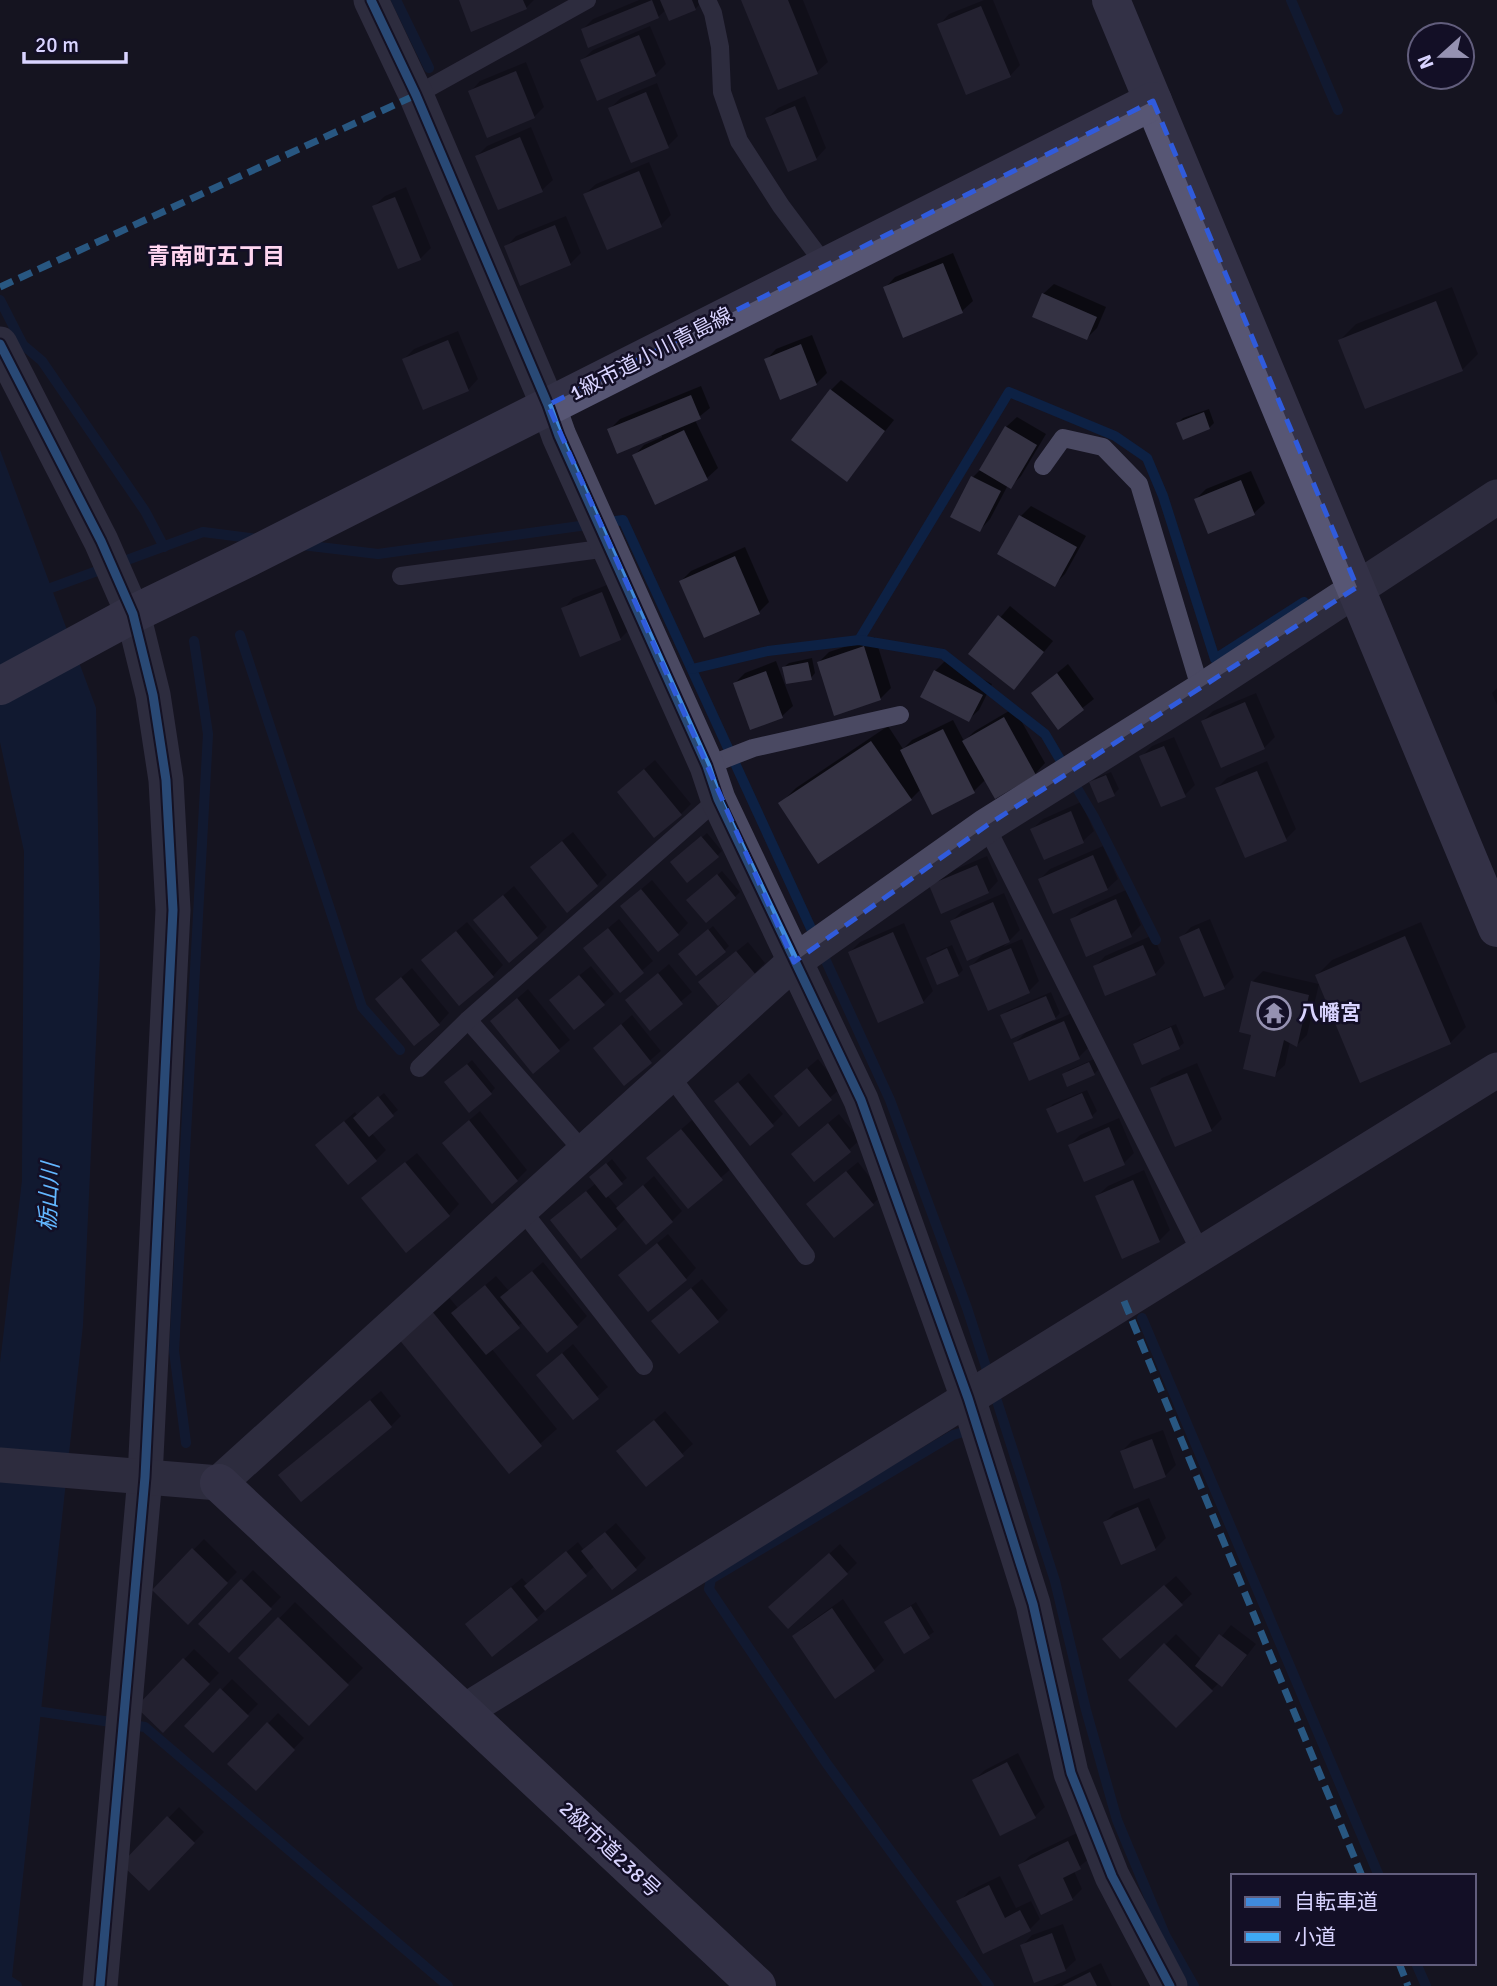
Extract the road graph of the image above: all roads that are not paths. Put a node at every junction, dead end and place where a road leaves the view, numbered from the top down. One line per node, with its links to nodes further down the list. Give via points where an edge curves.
1 (371, 0): 5 (street)
2 (587, 0): 5 (lane)
3 (707, 0): 7 (lane, via 720,47 722,92 739,141)
4 (1111, 0): 6 (street)
5 (416, 95): 9 (street)
6 (1153, 101): 7 (street, 1級市道小川青島線); 14 (street)
7 (826, 266): 9 (street, 1級市道小川青島線)
8 (0, 344): 15 (street, via 101,541)
9 (548, 405): 12 (street); 15 (street, 1級市道小川青島線, via 238,563)
10 (1043, 466): 17 (lane, via 1063,438 1103,447 1139,484)
11 (1497, 497): 14 (street)
12 (608, 548): 13 (lane); 19 (street)
13 (401, 576)
14 (1357, 587): 17 (street); 22 (street)
15 (120, 608): 16 (street, 1級市道小川青島線); 35 (street, via 153,695 166,780 173,910)
16 (0, 686)
17 (1201, 691): 21 (street)
18 (900, 715): 19 (lane, via 753,748)
19 (707, 766): 20 (street)
20 (718, 799): 23 (street); 24 (lane)
21 (986, 826): 23 (street); 30 (lane)
22 (1497, 928)
23 (794, 962): 27 (street); 33 (street, via 861,1100)
24 (468, 1020): 25 (lane); 28 (lane)
25 (419, 1068)
26 (1497, 1070): 30 (street)
27 (669, 1074): 28 (street); 31 (lane)
28 (584, 1152): 29 (street)
29 (521, 1209): 32 (lane); 36 (street)
30 (1201, 1253): 33 (street)
31 (806, 1256)
32 (644, 1366)
33 (968, 1398): 37 (street); 40 (street, via 1033,1604 1071,1773 1112,1875)
34 (0, 1465): 35 (street)
35 (139, 1476): 36 (street); 38 (street)
36 (219, 1483): 37 (street, 2級市道238号)
37 (463, 1712): 39 (street, 2級市道238号)
38 (100, 1986)
39 (757, 1986)
40 (1170, 1986)

